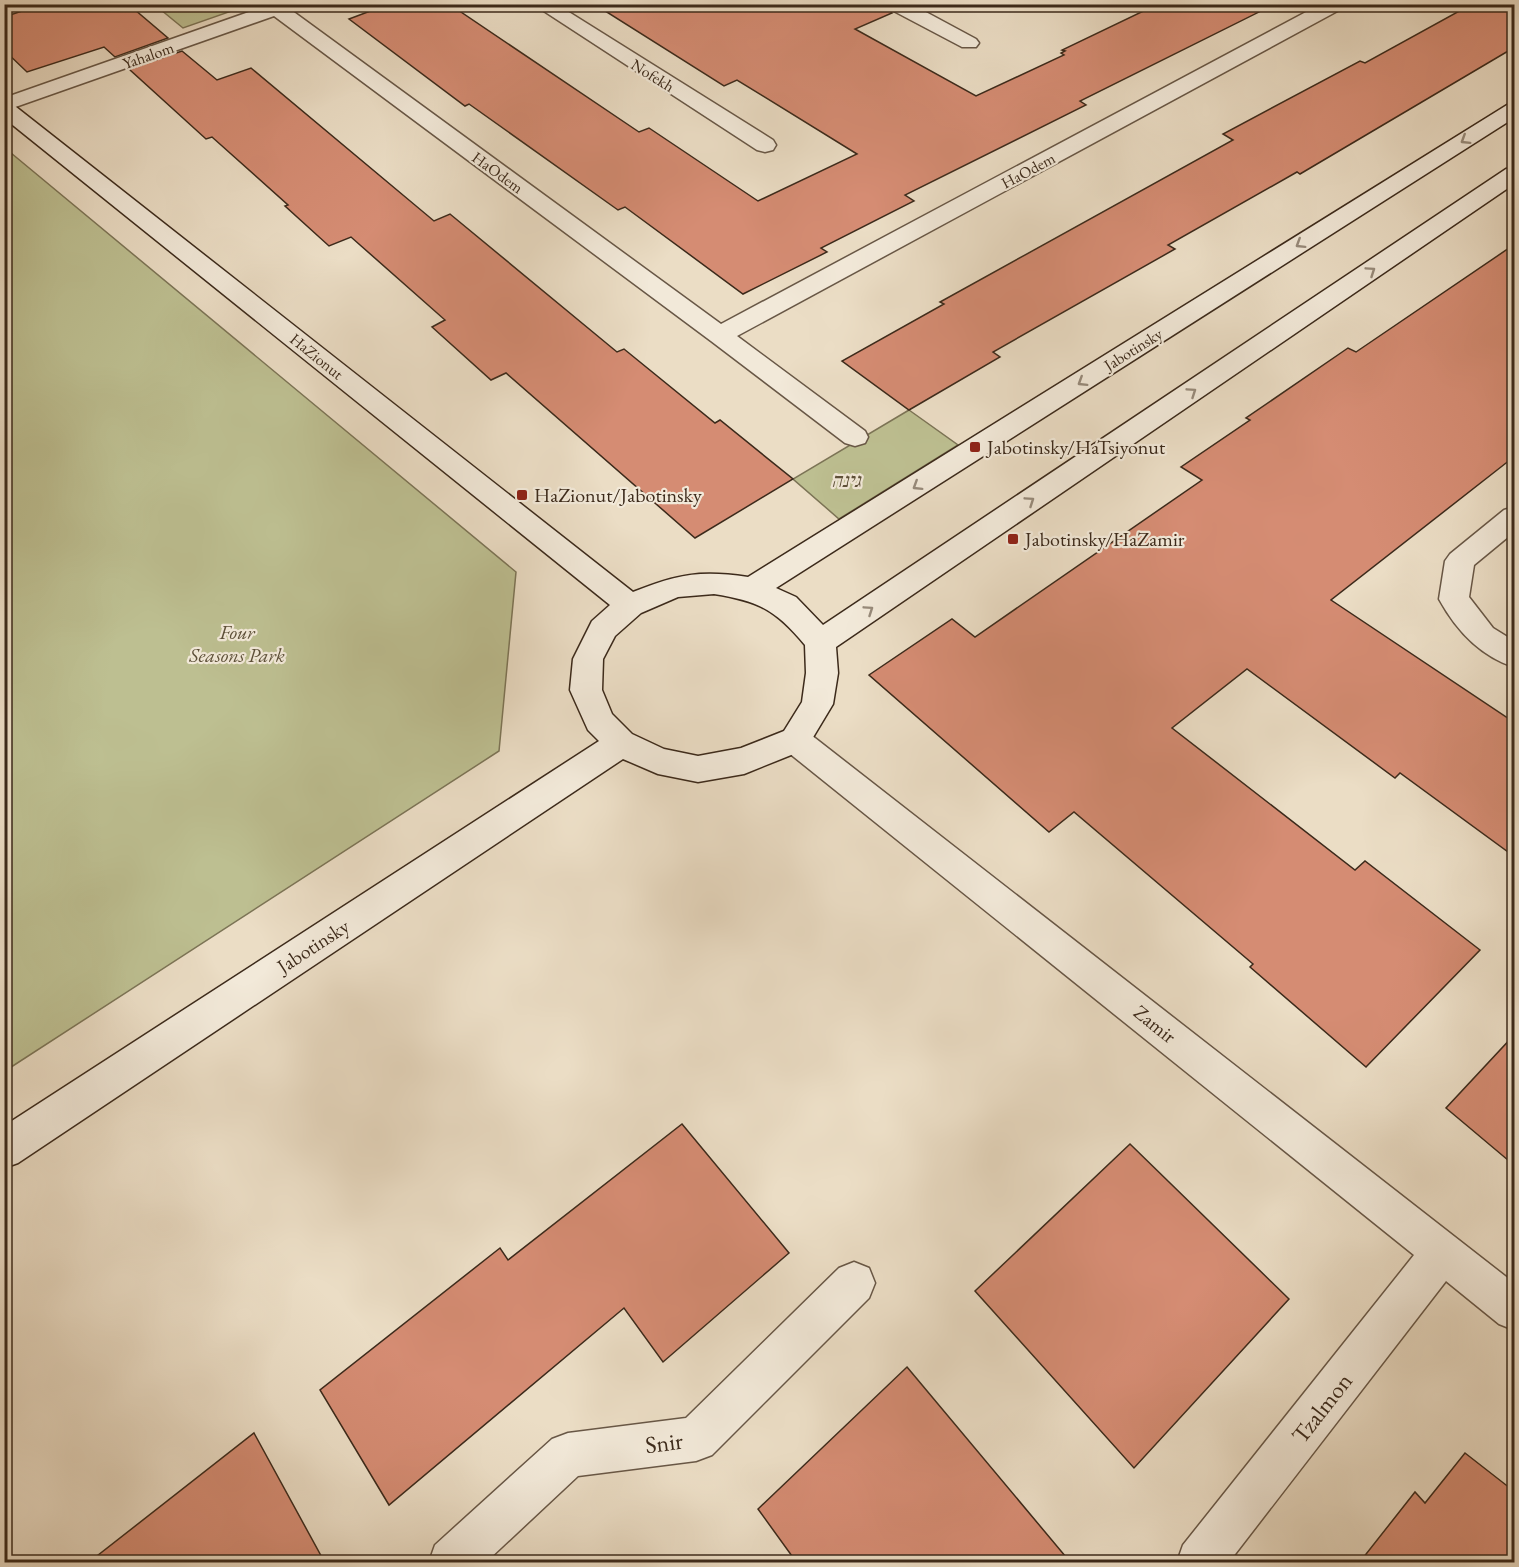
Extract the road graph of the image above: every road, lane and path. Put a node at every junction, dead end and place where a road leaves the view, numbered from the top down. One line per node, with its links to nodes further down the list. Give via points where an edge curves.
1 (542, 4): 8 (street, Nofekh)
2 (895, 4): 5 (street)
3 (1336, 4): 10 (street, HaOdem)
4 (279, 6): 6 (street, Yahalom); 10 (street, HaOdem)
5 (969, 43)
6 (4, 106): 14 (street, HaZionut)
7 (1515, 109): 13 (street, Jabotinsky, one-way to 13)
8 (765, 145)
9 (1515, 174): 15 (street, one-way to 9)
10 (720, 335): 11 (street, HaOdem)
11 (855, 437)
12 (1515, 517): 16 (street, via 1460,561 1454,599 1482,636)
13 (752, 589): 14 (street, via 714,583 674,587); 15 (street, via 785,605)
14 (630, 605): 18 (street, via 603,629 588,659 586,690 600,721)
15 (820, 642): 17 (street, via 822,673 817,704)
16 (1515, 655)
17 (795, 740): 18 (street, via 744,761 698,769 658,761); 20 (street, Zamir)
18 (621, 743): 19 (street, Jabotinsky)
19 (4, 1149)
20 (1442, 1252): 22 (street, Zamir); 24 (street, Tzalmon)
21 (854, 1283): 23 (street, Snir, via 696,1439 568,1455)
22 (1515, 1309)
23 (452, 1563)
24 (1200, 1563)

